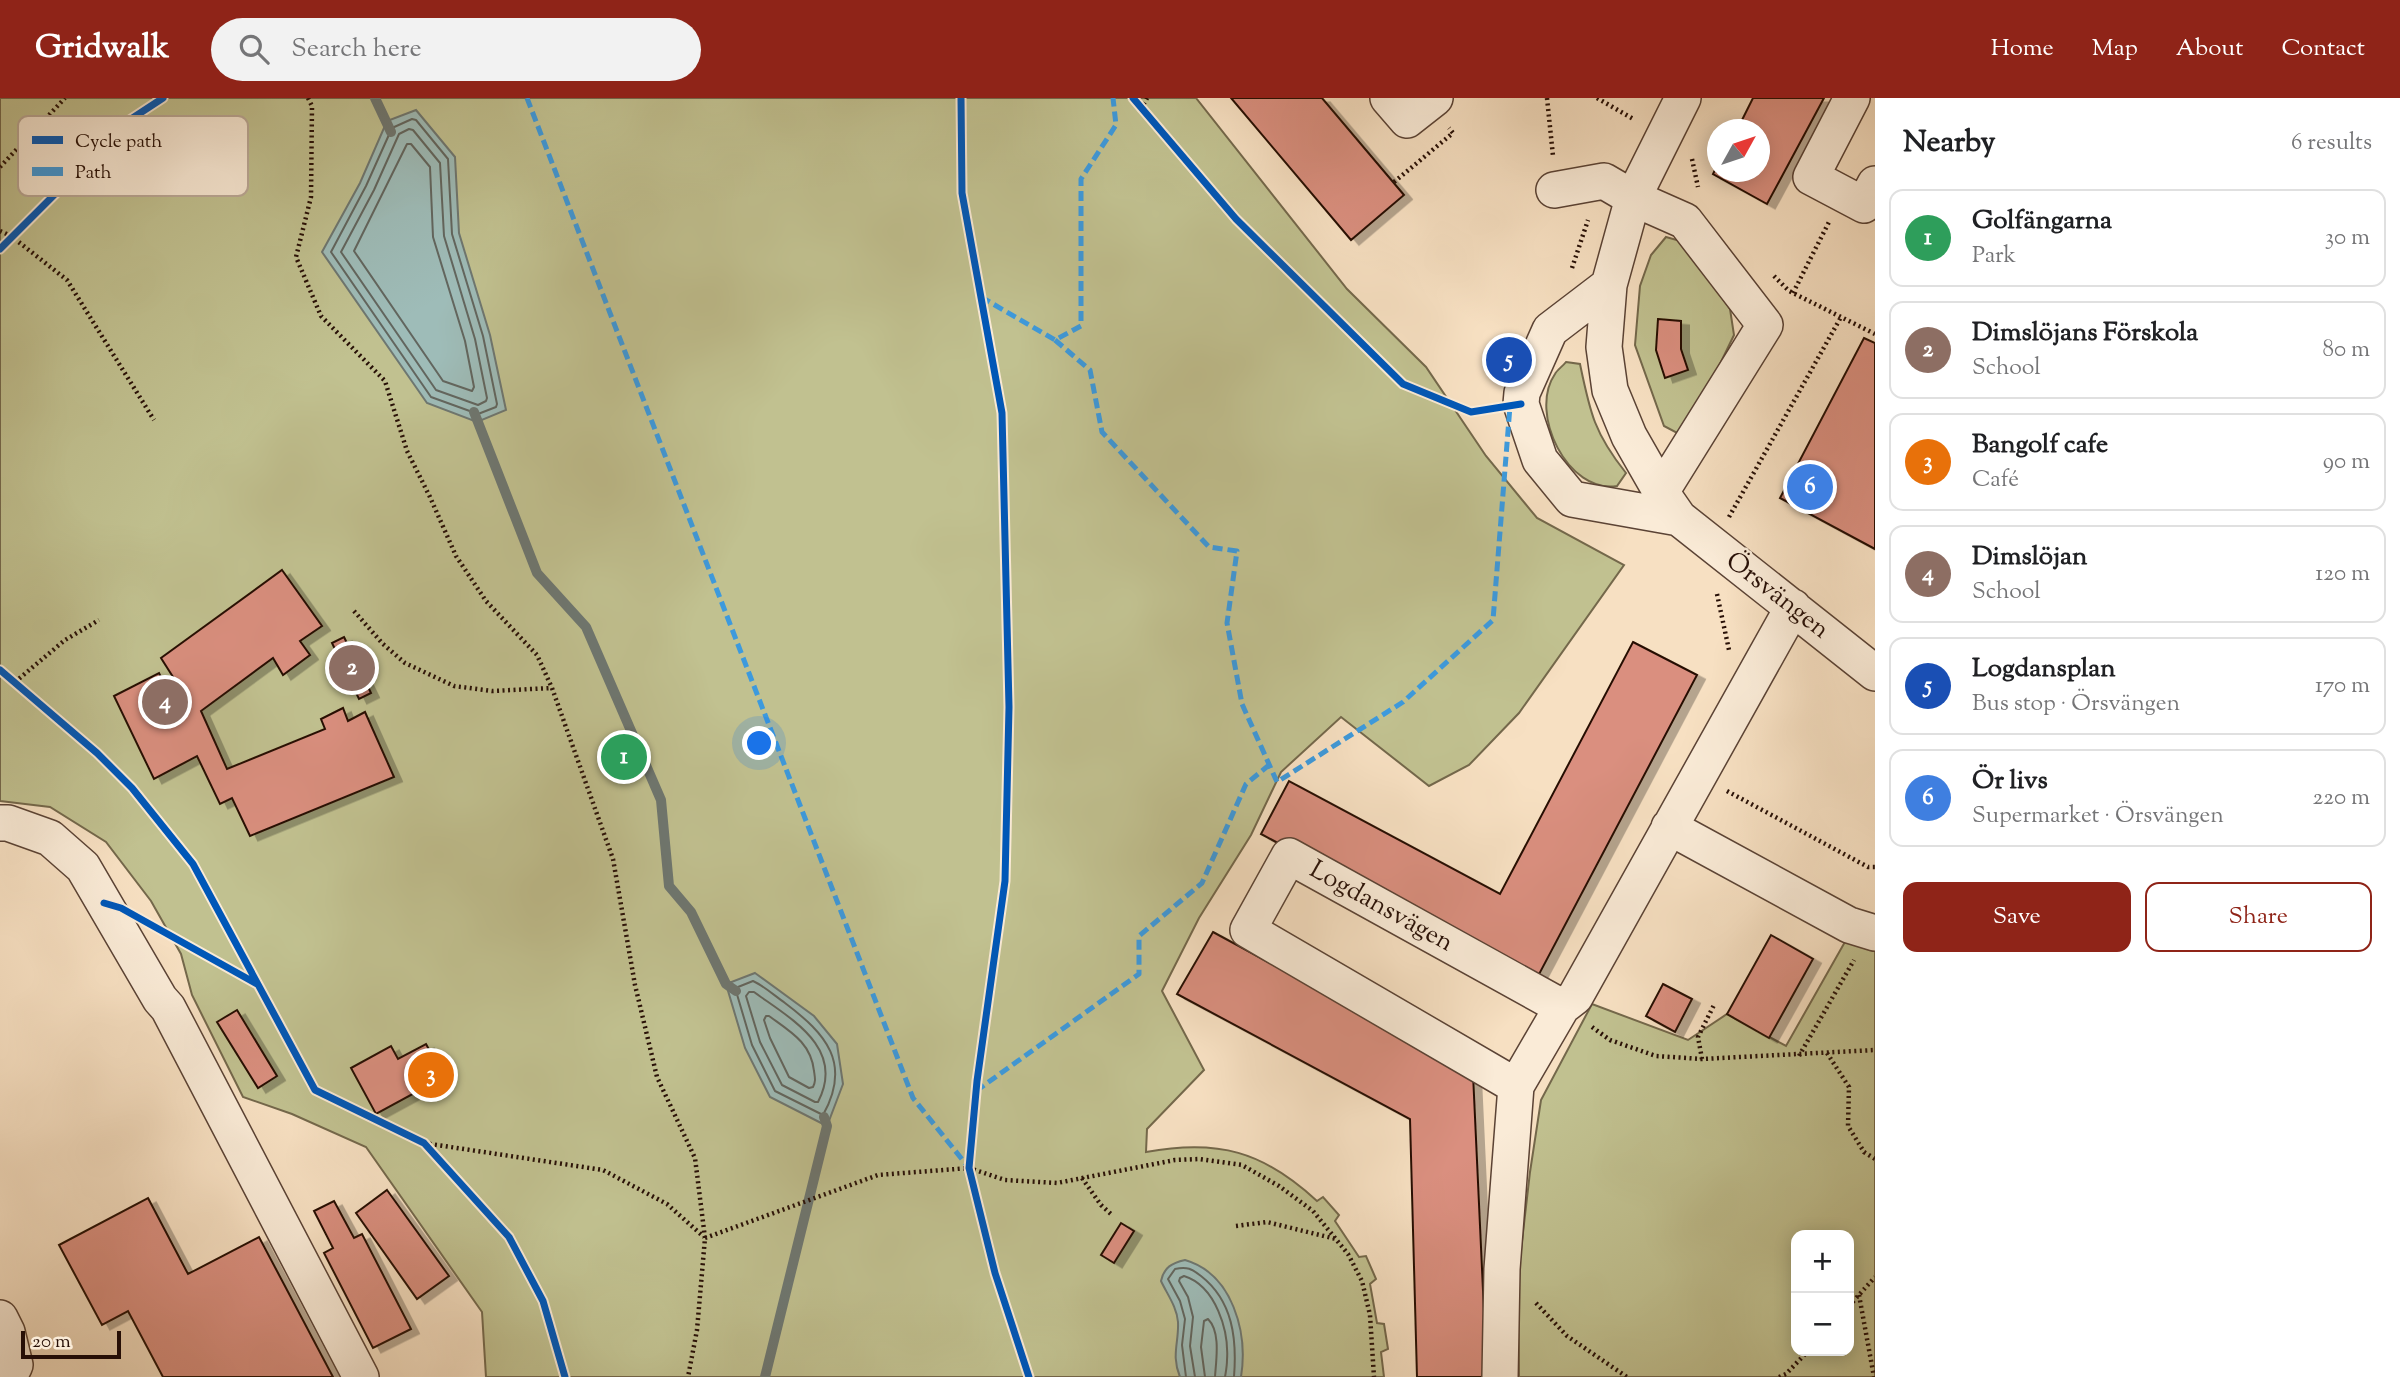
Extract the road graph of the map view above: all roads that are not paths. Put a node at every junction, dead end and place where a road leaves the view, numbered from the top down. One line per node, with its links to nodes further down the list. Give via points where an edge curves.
1 (1388, 98): 2 (street, via 1407,120)
2 (1435, 98)
3 (1684, 98): 7 (street, Örsvängen)
4 (1853, 98): 5 (street, via 1811,177)
5 (1860, 189)
6 (1554, 190): 7 (street, via 1604,181)
7 (1633, 198): 8 (street, Örsvängen); 9 (street, via 1685,221 1765,325)
8 (1609, 285): 9 (street, Örsvängen, via 1604,347 1610,390 1629,436); 9 (street, Örsvängen, via 1550,330 1521,404 1540,460 1572,499)
9 (1670, 505): 10 (street, Örsvängen, via 1710,544)
10 (1793, 607): 11 (street, Örsvängen); 13 (street, via 1735,731 1697,775)
11 (1872, 662)
12 (0, 823): 19 (street, via 50,838 83,867 169,1008)
13 (1669, 827): 14 (street); 15 (street, via 1634,909)
14 (1865, 930)
15 (1568, 1002): 16 (street); 16 (street, Logdansvägen, via 1289,856 1248,930)
16 (1516, 1086): 20 (street, via 1502,1269)
17 (0, 1318): 18 (street, via 15,1365)
18 (9, 1377)
19 (361, 1377)
20 (1500, 1377)

